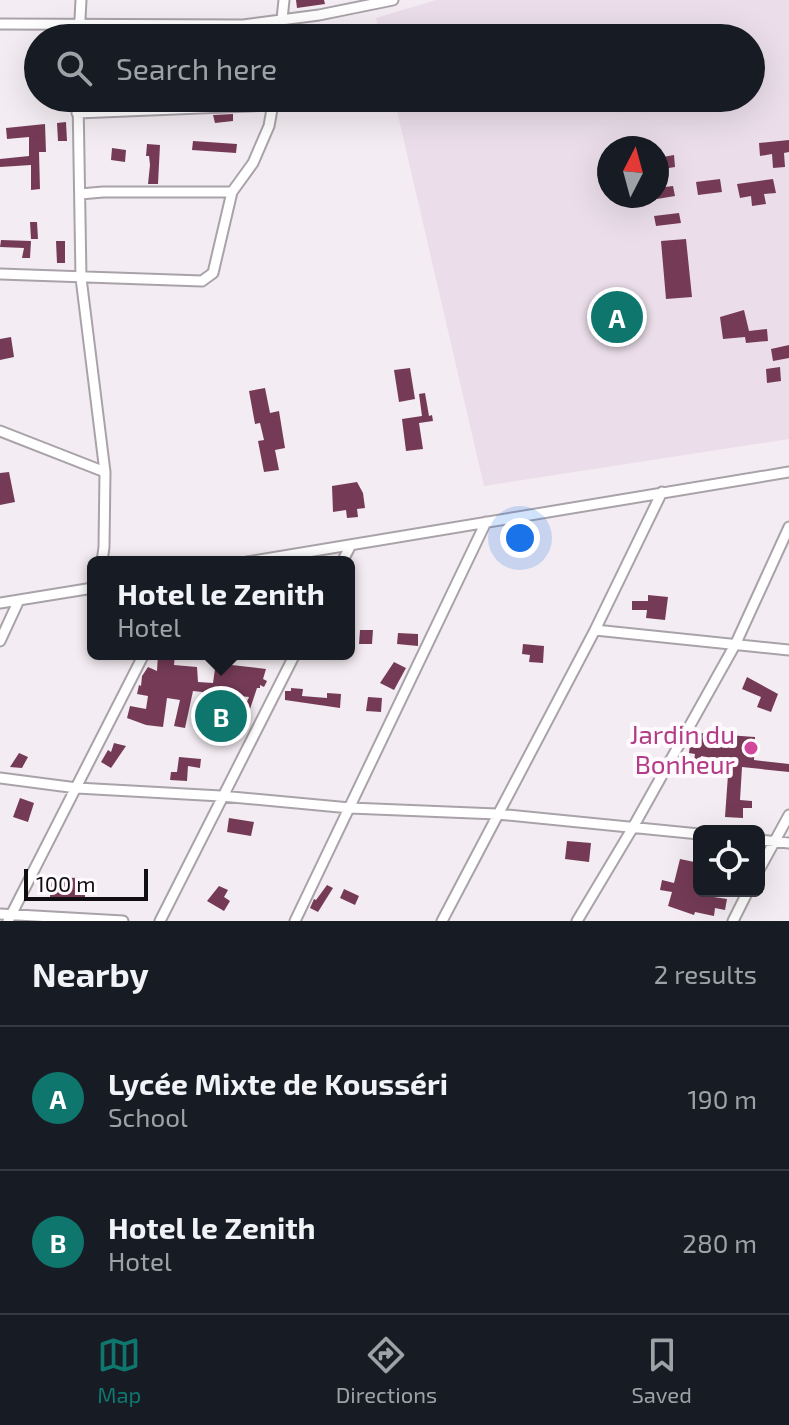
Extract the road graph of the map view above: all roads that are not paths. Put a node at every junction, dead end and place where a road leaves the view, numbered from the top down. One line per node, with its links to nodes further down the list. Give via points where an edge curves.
1 (81, 0): 5 (street)
2 (284, 0): 4 (street)
3 (393, 0): 4 (street)
4 (283, 19): 8 (street); 9 (street)
5 (79, 23): 6 (street); 7 (street)
6 (0, 24)
7 (120, 24)
8 (250, 24)
9 (282, 24)
10 (93, 112): 12 (street)
11 (271, 112): 13 (street, via 253,163)
12 (77, 113): 14 (street)
13 (232, 192): 14 (street); 16 (street, via 209,278)
14 (80, 194): 16 (street)
15 (0, 274): 16 (street)
16 (81, 278): 18 (street)
17 (0, 431): 18 (street)
18 (105, 472): 24 (street)
19 (789, 472): 20 (street)
20 (662, 492): 21 (street); 30 (street)
21 (486, 522): 23 (street); 39 (street)
22 (789, 527): 32 (street)
23 (351, 545): 25 (street); 26 (street)
24 (103, 556)
25 (284, 556)
26 (345, 556)
27 (87, 589): 28 (street)
28 (19, 600): 29 (street); 31 (street)
29 (0, 603)
30 (595, 630): 32 (street); 40 (street)
31 (0, 641)
32 (736, 643): 33 (street); 42 (street)
33 (789, 650)
34 (141, 660): 37 (street)
35 (292, 660): 38 (street)
36 (0, 778): 37 (street)
37 (77, 788): 38 (street); 50 (street)
38 (221, 796): 39 (street); 52 (street)
39 (350, 808): 40 (street); 53 (street)
40 (497, 814): 42 (street); 54 (street)
41 (789, 815): 45 (street)
42 (632, 829): 43 (street); 55 (street)
43 (693, 834)
44 (765, 840): 45 (street)
45 (774, 841): 46 (street); 47 (street)
46 (789, 843)
47 (765, 858)
48 (745, 897): 56 (street)
49 (0, 914): 50 (street)
50 (10, 918): 51 (street)
51 (123, 921)
52 (160, 921)
53 (295, 921)
54 (442, 921)
55 (577, 921)
56 (733, 921)

